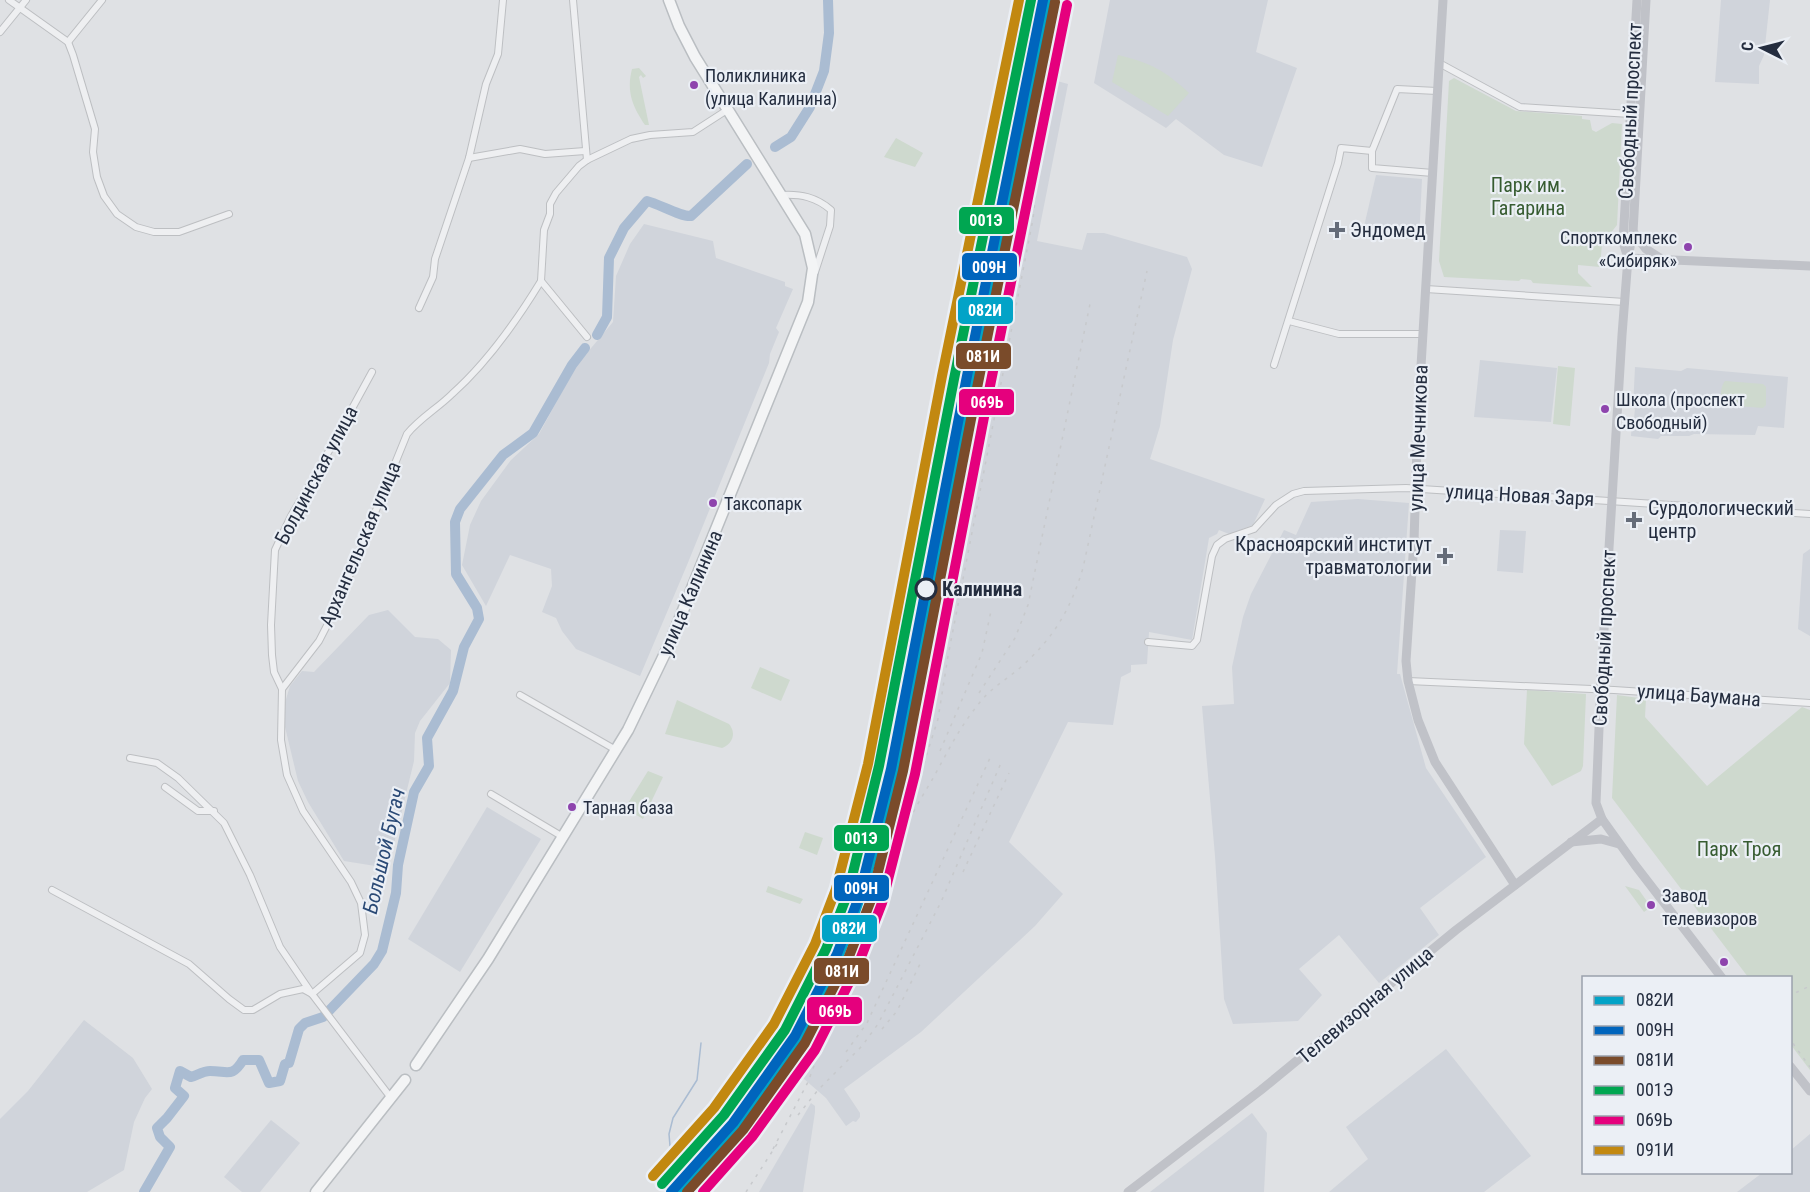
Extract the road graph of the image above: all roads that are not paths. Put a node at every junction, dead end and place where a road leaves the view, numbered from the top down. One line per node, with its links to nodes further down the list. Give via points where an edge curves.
1 (9, 0): 10 (street)
2 (26, 0): 10 (street)
3 (102, 0): 12 (street)
4 (502, 0): 19 (street, via 498,54 486,84)
5 (573, 0): 17 (street)
6 (669, 0): 15 (main road, улица Калинина, via 685,39)
7 (1443, 0): 13 (main road, улица Мечникова)
8 (1636, 0): 16 (main road, Свободный проспект)
9 (1646, 0): 16 (main road, Свободный проспект)
10 (20, 8): 11 (street); 12 (street)
11 (0, 33)
12 (68, 42): 23 (street, via 95,129 97,177 117,214 136,227 179,232)
13 (1438, 63): 14 (main road, улица Мечникова); 16 (street, via 1520,107)
14 (1437, 91): 18 (street, via 1397,89); 21 (main road, улица Мечникова)
15 (727, 110): 20 (street, via 693,132 631,139); 22 (main road, улица Калинина)
16 (1634, 115): 24 (main road, Свободный проспект); 25 (main road, Свободный проспект, via 1623,242)
17 (585, 151): 19 (street, via 545,154 519,149); 20 (street)
18 (1372, 151): 21 (street, via 1372,168); 33 (street, via 1341,148)
19 (469, 158): 32 (street, via 435,259 433,277)
20 (586, 160): 28 (street, via 553,198 544,230)
21 (1433, 173): 30 (main road, улица Мечникова)
22 (782, 195): 29 (main road, улица Калинина, via 805,234 812,261); 29 (street, via 798,194 821,201 831,210 830,226)
23 (229, 214)
24 (1633, 232): 25 (main road, Свободный проспект); 26 (main road, via 1646,249)
25 (1628, 258): 26 (main road); 31 (main road, Свободный проспект)
26 (1662, 259): 27 (main road)
27 (1810, 266)
28 (541, 281): 35 (street); 43 (street, Архангельская улица, via 517,320 476,371 407,434 337,606 319,641)
29 (812, 282): 47 (main road, улица Калинина, via 793,342 669,645)
30 (1426, 289): 31 (street); 34 (main road, улица Мечникова)
31 (1625, 302): 39 (main road, Свободный проспект)
32 (419, 308)
33 (1289, 321): 34 (street, via 1339,334); 36 (street)
34 (1423, 334): 38 (main road, улица Мечникова)
35 (586, 337)
36 (1274, 365)
37 (372, 372): 43 (street, Болдинская улица, via 274,550 272,655 274,672)
38 (1416, 489): 39 (street, улица Новая Заря); 41 (street, улица Новая Заря, via 1354,488 1293,494 1254,529 1216,545 1197,640 1192,646); 42 (main road, улица Мечникова)
39 (1612, 500): 40 (street, улица Новая Заря); 44 (main road, Свободный проспект)
40 (1810, 514)
41 (1148, 642)
42 (1408, 681): 44 (street, улица Баумана); 56 (main road, улица Мечникова, via 1435,762)
43 (282, 688): 59 (street, via 281,740 287,775 303,811 362,903 364,935 360,953)
44 (1601, 690): 46 (street, улица Баумана); 52 (main road, Свободный проспект, via 1596,803)
45 (520, 695): 47 (street)
46 (1810, 703)
47 (616, 751): 53 (main road, улица Калинина)
48 (130, 758): 51 (street, via 157,763)
49 (165, 787): 51 (street, via 198,811)
50 (491, 794): 53 (street)
51 (215, 811): 59 (street, via 250,875 280,947)
52 (1602, 819): 54 (main road, Телевизорная улица); 55 (main road, Свободный проспект)
53 (563, 837): 62 (main road, улица Калинина, via 488,959)
54 (1571, 842): 55 (main road, via 1601,839); 56 (main road, Телевизорная улица)
55 (1619, 844): 58 (main road, Свободный проспект)
56 (1515, 885): 64 (main road, Телевизорная улица)
57 (52, 890): 59 (street, via 189,964 244,1010 253,1010 280,994 303,989)
58 (1720, 976)
59 (312, 994): 62 (street)
60 (1792, 1067): 61 (main road)
61 (1810, 1091)
62 (391, 1098): 63 (main road, улица Калинина)
63 (316, 1192)
64 (1128, 1192)

